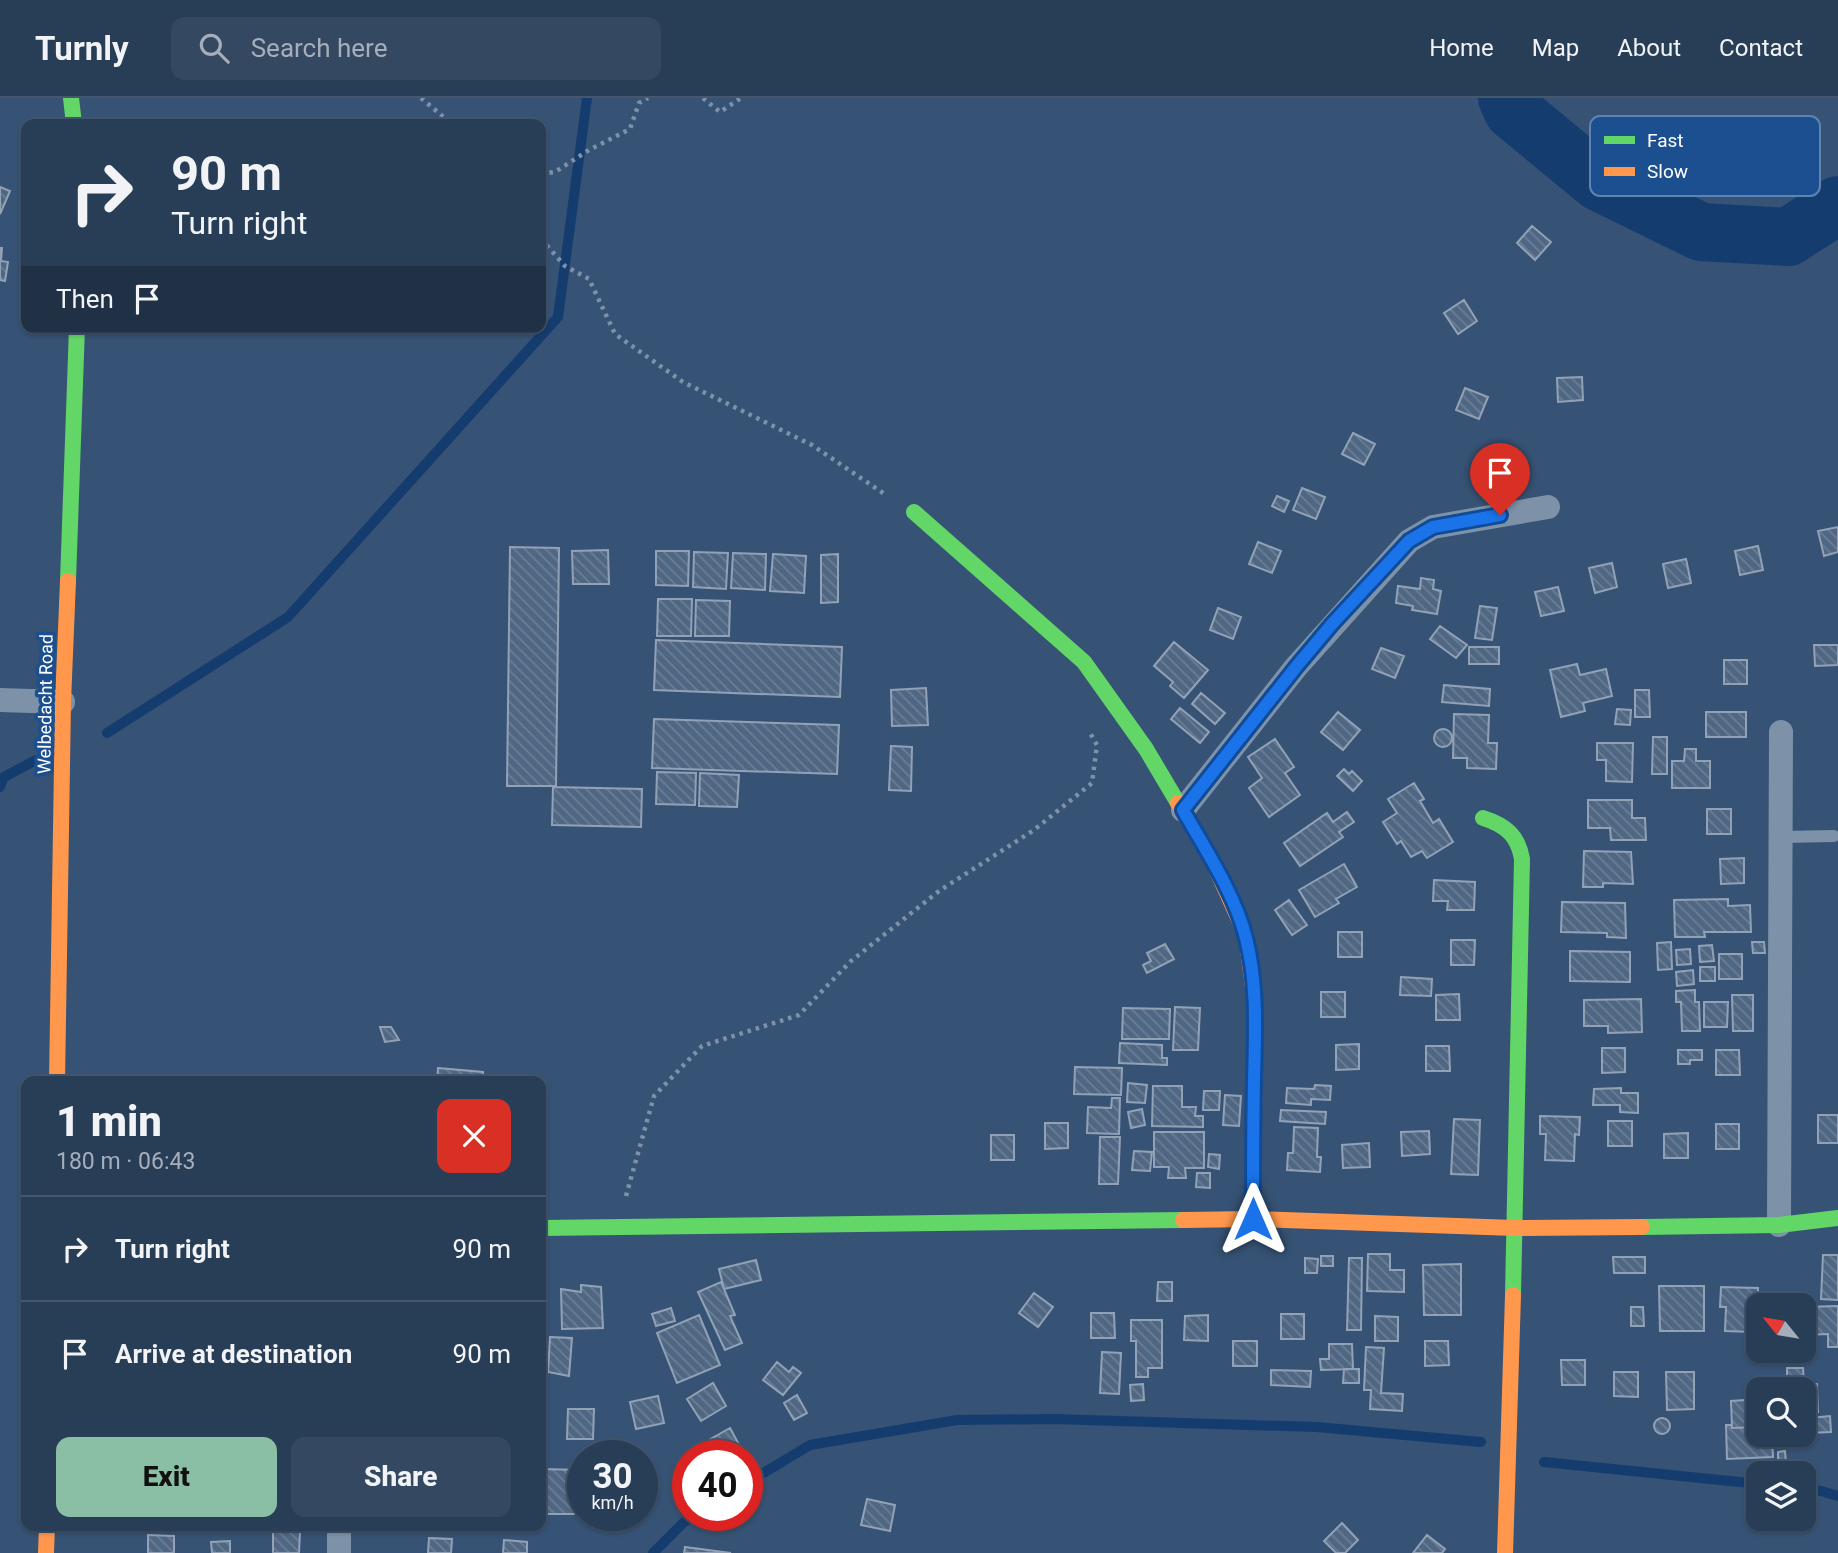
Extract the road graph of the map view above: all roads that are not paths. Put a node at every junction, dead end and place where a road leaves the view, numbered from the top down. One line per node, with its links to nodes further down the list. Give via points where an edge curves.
1 (71, 98): 2 (street)
2 (73, 119)
3 (77, 333): 7 (street, Welbedacht Road)
4 (1548, 507): 9 (street, via 1433,527 1409,541 1311,649)
5 (914, 512): 9 (street, via 1084,662)
6 (0, 700): 7 (street)
7 (63, 702): 13 (street, Welbedacht Road)
8 (1781, 732): 12 (street)
9 (1183, 810): 15 (street, via 1236,911 1251,960 1255,1002)
10 (1483, 818): 18 (street, via 1510,829 1522,859)
11 (1834, 836): 12 (lane)
12 (1782, 837): 16 (street)
13 (57, 1076)
14 (1838, 1218): 16 (street)
15 (1253, 1219): 17 (street); 18 (street)
16 (1779, 1225): 18 (street)
17 (546, 1228)
18 (1515, 1228): 23 (street)
19 (47, 1531): 21 (street)
20 (339, 1531): 22 (street)
21 (46, 1553)
22 (339, 1553)
23 (1505, 1553)

